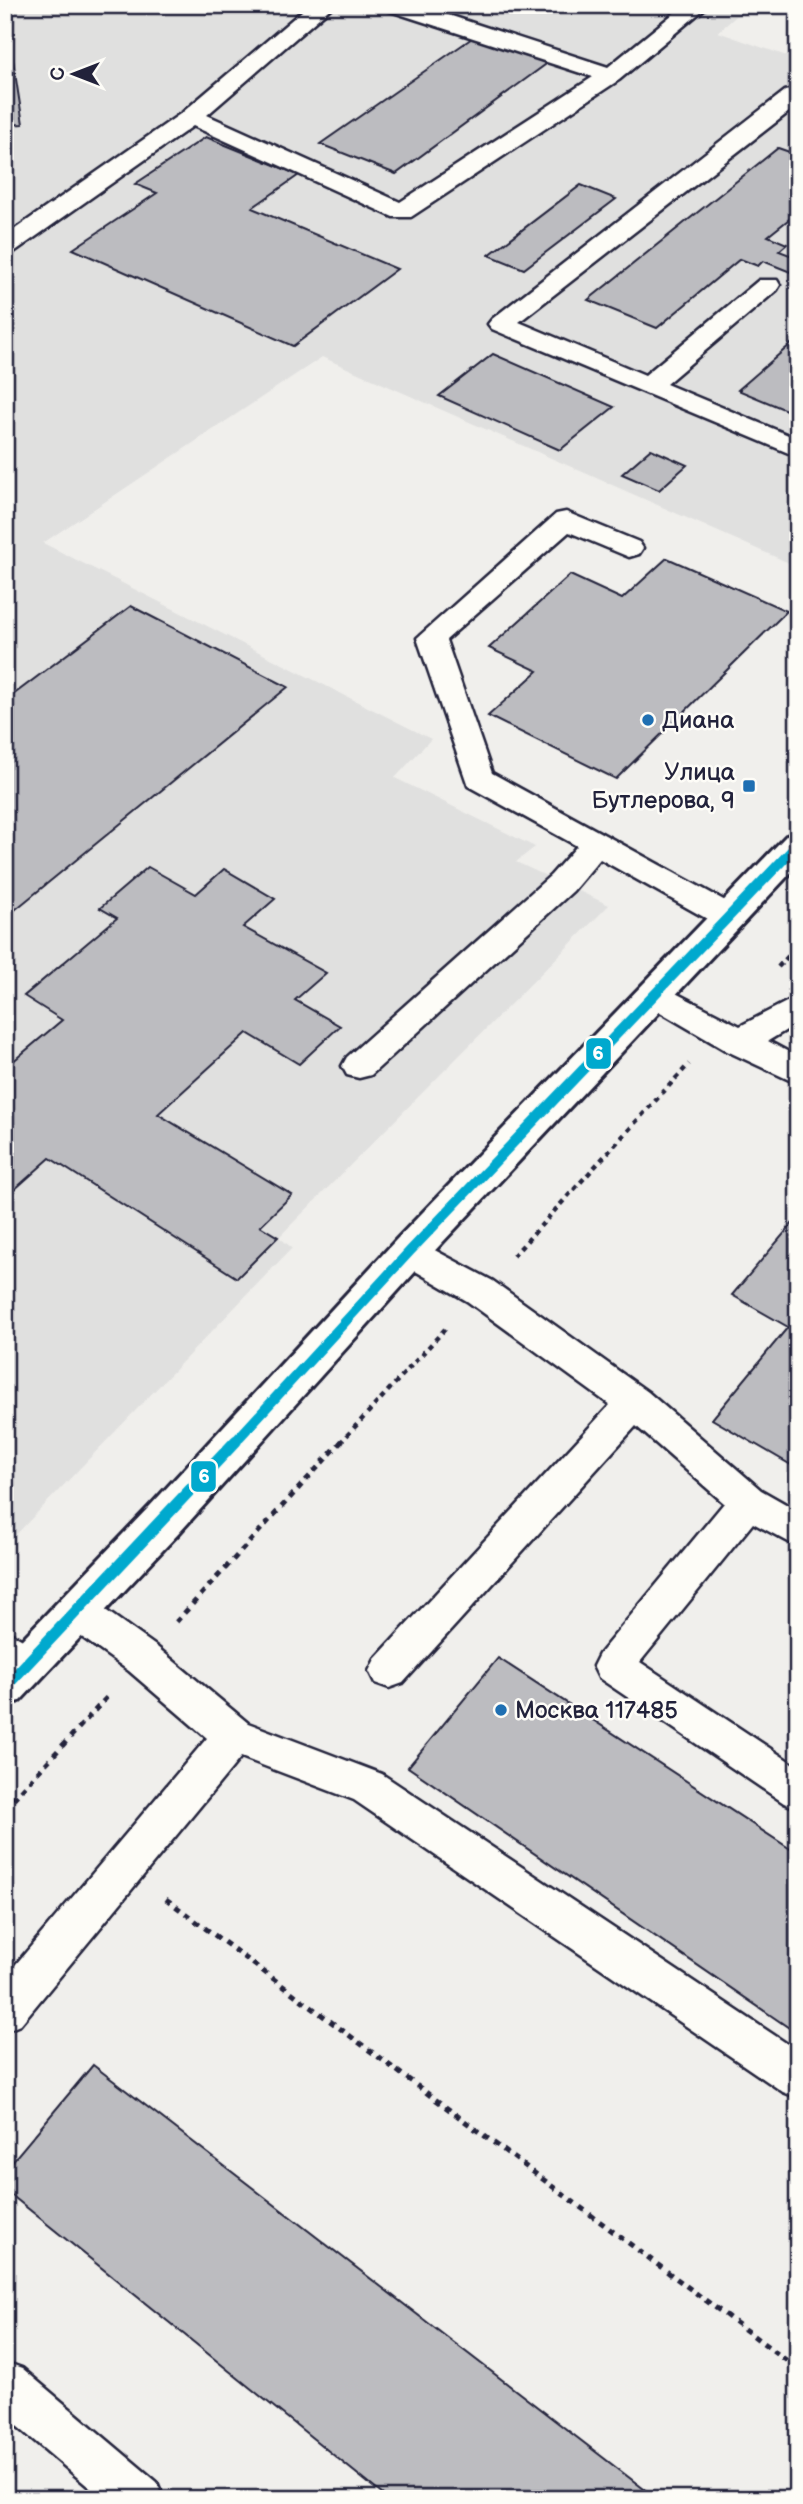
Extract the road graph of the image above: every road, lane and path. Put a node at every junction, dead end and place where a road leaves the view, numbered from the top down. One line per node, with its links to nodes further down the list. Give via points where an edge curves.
1 (323, 5): 6 (lane)
2 (395, 5): 4 (lane)
3 (698, 5): 4 (lane)
4 (611, 75): 6 (lane, via 402,212)
5 (798, 98): 9 (lane, via 793,96 502,324)
6 (191, 117): 7 (lane)
7 (5, 247)
8 (768, 285): 9 (lane)
9 (648, 386): 10 (lane)
10 (798, 449)
11 (629, 548): 12 (lane, via 566,520 431,638 479,779)
12 (596, 844): 14 (lane); 19 (lane, via 562,883)
13 (798, 844): 14 (street)
14 (729, 917): 16 (street)
15 (798, 946): 18 (path)
16 (654, 994): 18 (lane); 21 (street)
17 (798, 1008): 18 (lane)
18 (729, 1037): 20 (lane); 22 (path)
19 (359, 1066)
20 (798, 1072)
21 (410, 1251): 22 (lane); 26 (street)
22 (481, 1291): 23 (lane); 27 (path)
23 (635, 1403): 24 (lane); 29 (lane)
24 (748, 1501): 25 (lane); 31 (lane, via 613,1666)
25 (798, 1531)
26 (76, 1611): 27 (lane); 28 (street)
27 (142, 1659): 30 (lane); 32 (path)
28 (13, 1666)
29 (389, 1671)
30 (234, 1735): 33 (lane); 35 (lane, via 368,1787)
31 (798, 1790)
32 (5, 1808)
33 (125, 1869): 34 (lane); 36 (path)
34 (5, 2010)
35 (798, 2077)
36 (798, 2369)
37 (5, 2385): 38 (lane)
38 (140, 2499)

